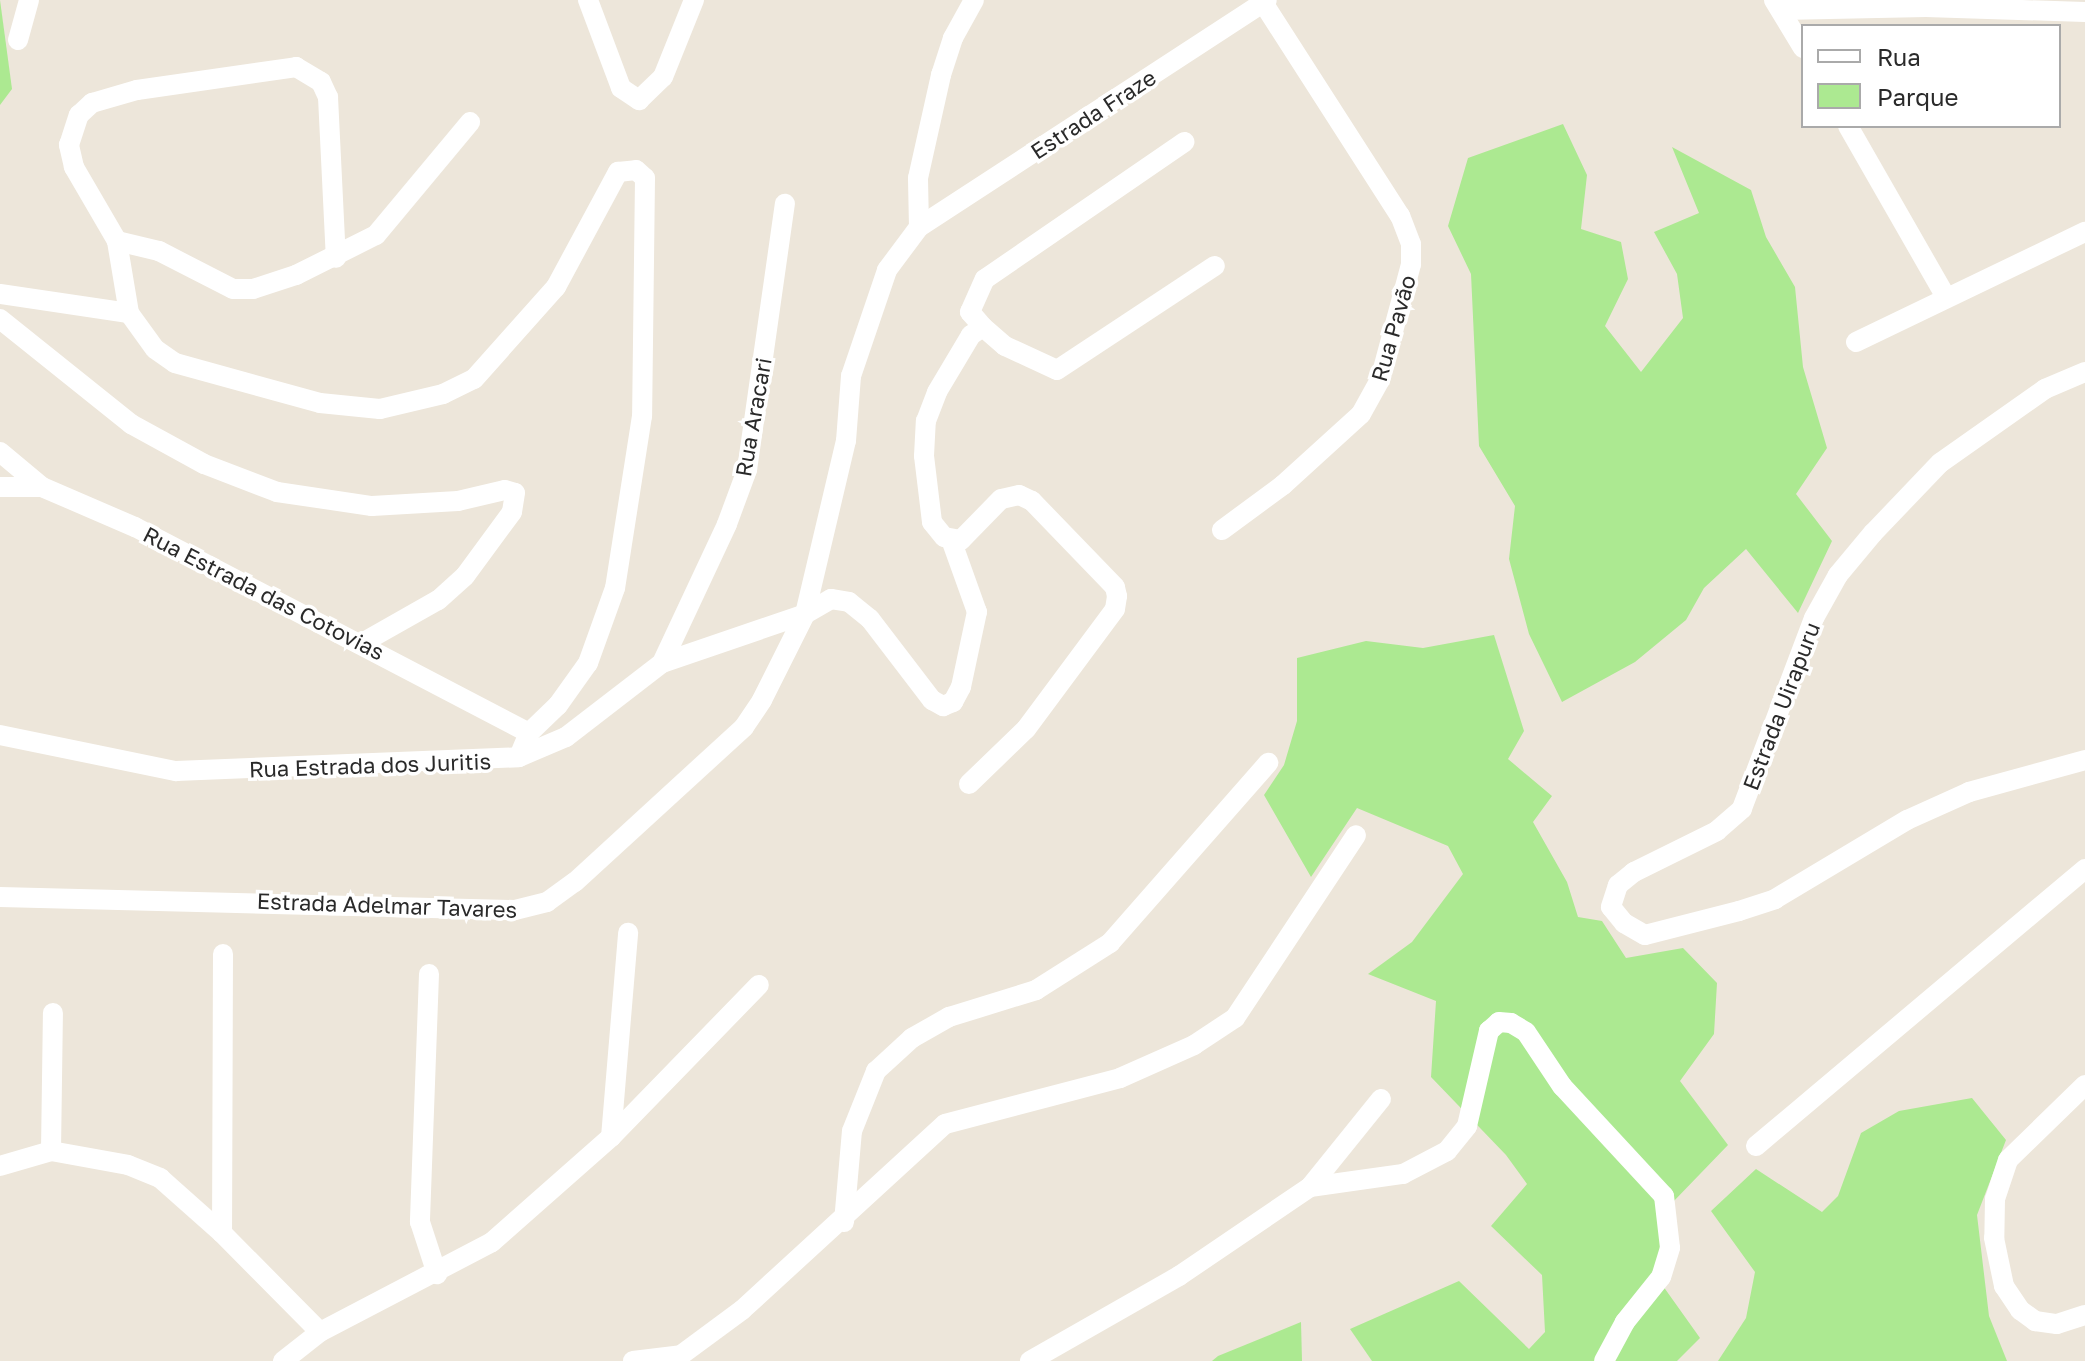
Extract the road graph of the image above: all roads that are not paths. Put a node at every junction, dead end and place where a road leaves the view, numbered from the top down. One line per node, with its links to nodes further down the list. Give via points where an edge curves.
1 (29, 0): 8 (street)
2 (588, 0): 3 (street, via 621,88 639,100 663,77)
3 (694, 0)
4 (974, 0): 14 (street, via 953,38 938,88 918,178)
5 (1265, 1): 14 (street, Estrada Fraze); 29 (street, Rua Pavão, via 1400,216 1411,244 1411,264 1380,380 1361,414 1283,485)
6 (1778, 5): 7 (street); 9 (street)
7 (2085, 12)
8 (18, 40)
9 (1801, 45)
10 (470, 122): 17 (street, via 376,235)
11 (1849, 128): 20 (street)
12 (1184, 142): 23 (street, via 985,279 970,312)
13 (785, 204): 33 (street, Rua Aracari, via 747,470)
14 (919, 227): 31 (street, Estrada Adelmar Tavares, via 887,270 851,376 846,441)
15 (2085, 232): 20 (street)
16 (117, 241): 17 (street, via 159,251 233,289 253,289); 17 (street, via 74,167 69,145 79,115 92,103 137,90 296,67 321,82 328,97); 21 (street)
17 (336, 258)
18 (1215, 266): 23 (street, via 1057,370 1005,346)
19 (0, 294): 21 (street)
20 (1946, 297): 24 (street)
21 (129, 313): 34 (street, via 155,349 175,363 249,387 345,408 380,409 443,394 474,379 556,287 618,172 636,170 645,178 642,416 615,588 588,663 558,705)
22 (0, 319): 32 (street, via 131,424 204,464 277,492 372,506 515,493 512,512 465,576 438,600)
23 (983, 327): 30 (street, via 971,335 926,421 924,456 932,522)
24 (1856, 342)
25 (2085, 372): 37 (street, Estrada Uirapuru, via 2045,389 1940,463 1873,533 1838,575 1809,628 1742,809 1717,831 1634,872 1618,885 1611,907 1624,923 1645,935 1739,911 1775,899 1907,820 1969,792)
26 (0, 452): 28 (street, Rua Estrada das Cotovias)
27 (0, 487): 28 (street)
28 (42, 487): 32 (street, Rua Estrada das Cotovias, via 135,527)
29 (1222, 530)
30 (952, 542): 31 (street, Rua Estrada dos Juritis, via 977,612 968,666 953,702 943,706 932,700 893,643 849,602 831,599); 39 (street, via 961,540 1001,499 1019,495 1032,501 1115,587 1117,596 1115,609 1026,729)
31 (805, 614): 33 (street, Rua Estrada dos Juritis); 42 (street, Estrada Adelmar Tavares, via 744,727 575,882 529,909)
32 (362, 643): 34 (street, Rua Estrada das Cotovias)
33 (662, 663): 36 (street, Rua Estrada dos Juritis, via 566,737)
34 (529, 733): 36 (street)
35 (0, 735): 36 (street, Rua Estrada dos Juritis, via 176,771)
36 (519, 757)
37 (2085, 760)
38 (1268, 763): 55 (street, via 1110,943 1036,990 949,1017 912,1038 876,1071 852,1131)
39 (969, 784)
40 (1356, 835): 55 (street, via 1235,1018 1194,1045 1120,1078 945,1124)
41 (2085, 869): 51 (street)
42 (0, 897)
43 (628, 933): 50 (street)
44 (223, 954): 56 (street)
45 (429, 974): 57 (street, via 420,1222)
46 (759, 985): 50 (street)
47 (53, 1013): 52 (street)
48 (2085, 1085): 58 (street, via 2008,1160 1995,1199 1994,1238 2004,1286 2035,1321 2057,1324)
49 (1381, 1099): 54 (street)
50 (611, 1137): 57 (street, via 492,1242)
51 (1756, 1146)
52 (51, 1151): 53 (street); 56 (street, via 128,1165 160,1178)
53 (0, 1166)
54 (1310, 1187): 63 (street, via 1179,1276); 64 (street, via 1403,1174 1447,1151 1467,1126 1489,1031 1499,1022 1511,1023 1526,1032 1562,1086 1664,1196 1670,1248 1661,1277 1625,1322)
55 (844, 1222): 60 (street)
56 (222, 1233): 59 (street)
57 (437, 1274): 59 (street)
58 (2085, 1315)
59 (320, 1332): 61 (street)
60 (684, 1358): 62 (street)
61 (283, 1361)
62 (633, 1361)
63 (1030, 1361)
64 (1604, 1361)

